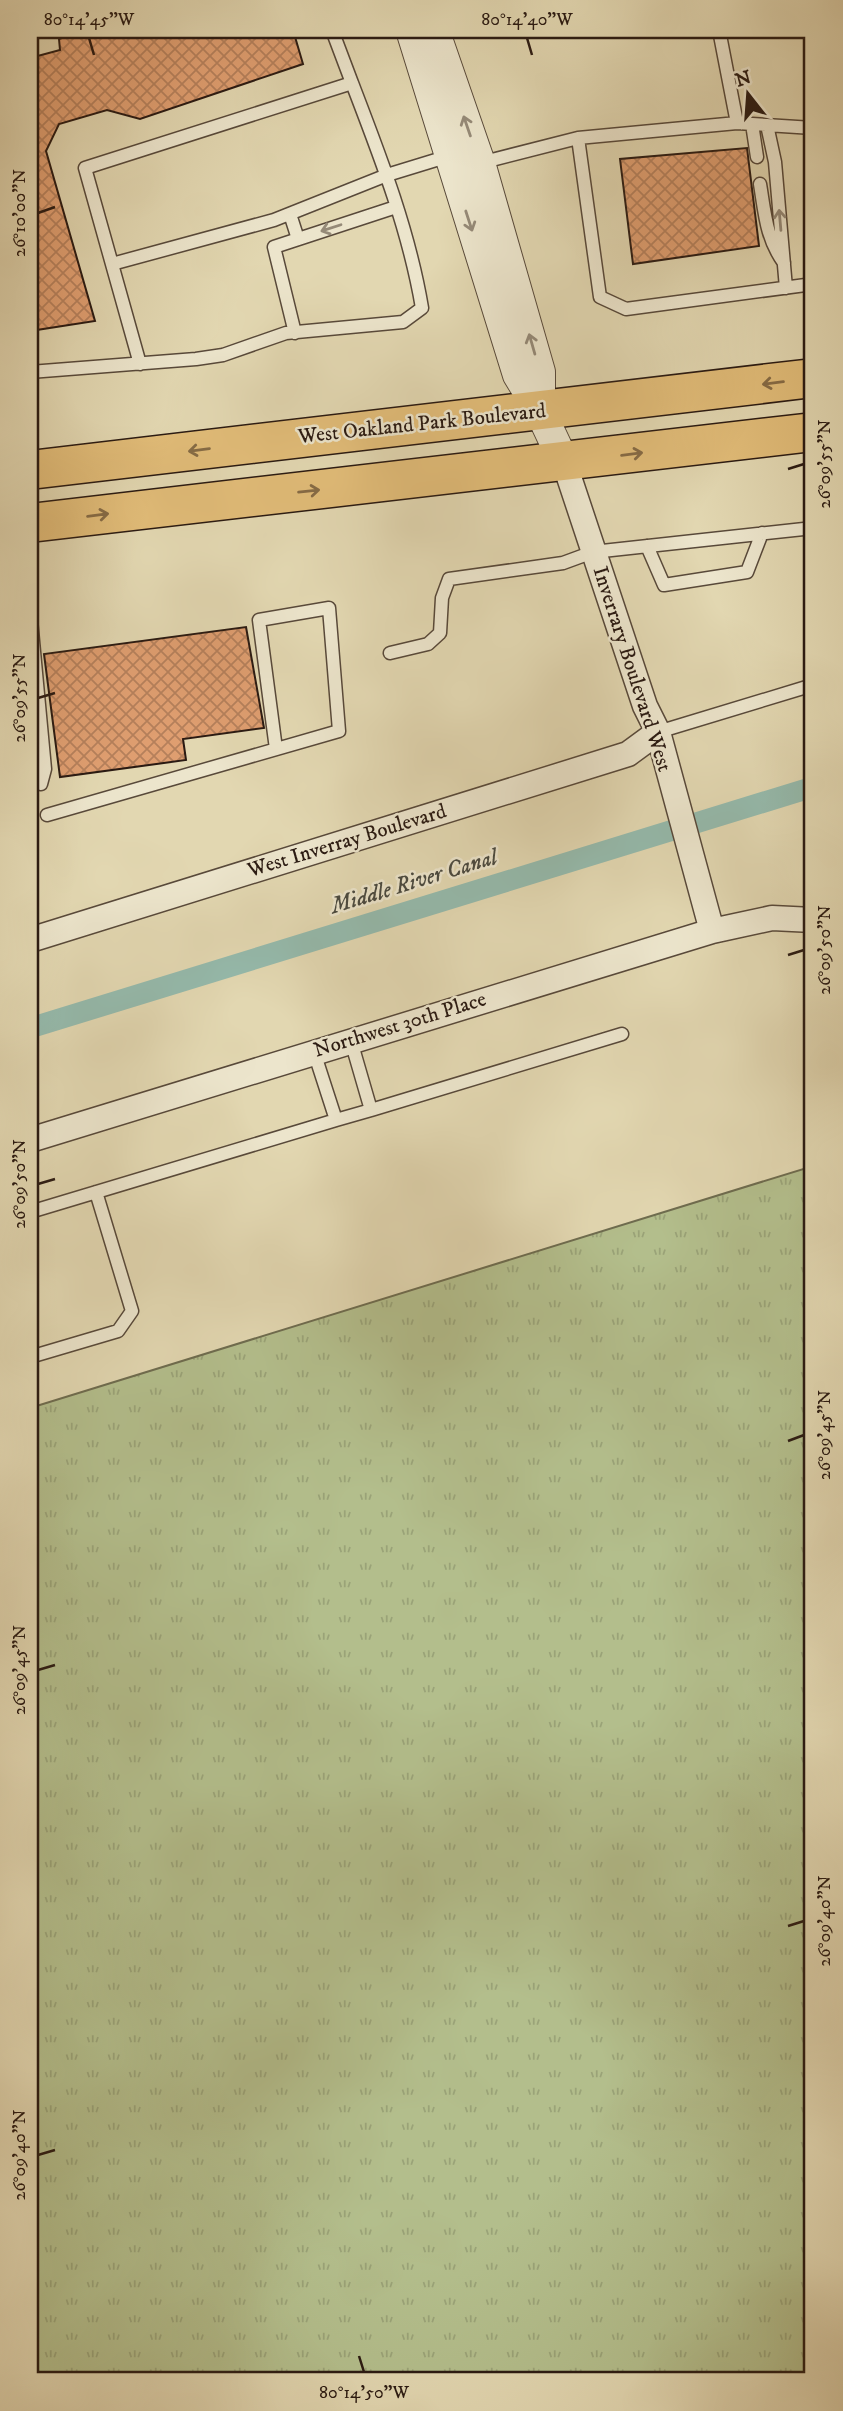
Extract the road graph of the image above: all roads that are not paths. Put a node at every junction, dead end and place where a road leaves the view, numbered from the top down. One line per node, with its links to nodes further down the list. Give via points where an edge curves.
1 (332, 30): 5 (lane)
2 (411, 30): 11 (street, Inverrary Boulevard West)
3 (434, 30): 13 (street, Inverrary Boulevard West, one-way to 3)
4 (719, 30): 6 (lane)
5 (352, 83): 14 (lane); 20 (lane, via 85,168)
6 (737, 123): 7 (lane); 10 (lane)
7 (752, 124): 8 (lane); 12 (lane)
8 (767, 125): 9 (lane); 19 (lane, one-way to 8)
9 (813, 128)
10 (578, 138): 13 (lane); 22 (lane, via 600,297 626,309)
11 (449, 156): 14 (lane); 27 (street, Inverrary Boulevard West, one-way to 27, via 518,375)
12 (757, 157)
13 (480, 163): 27 (street, Inverrary Boulevard West, one-way to 13, via 540,372)
14 (387, 174): 16 (lane); 17 (lane)
15 (760, 184): 19 (lane, via 771,245)
16 (396, 207): 18 (lane, one-way to 18); 23 (lane, via 422,308 403,322)
17 (290, 214): 18 (lane); 20 (lane)
18 (298, 239): 23 (lane, via 274,247)
19 (784, 263): 22 (lane)
20 (112, 264): 24 (lane)
21 (813, 284): 22 (lane)
22 (786, 288)
23 (295, 333): 24 (lane, via 223,355)
24 (140, 363): 25 (lane)
25 (30, 372)
26 (813, 378): 27 (main road, West Oakland Park Boulevard, one-way to 27)
27 (541, 411): 29 (street, Inverrary Boulevard West); 30 (main road, West Oakland Park Boulevard, one-way to 30)
28 (813, 432): 29 (main road, one-way to 28)
29 (564, 462): 31 (main road, one-way to 29); 35 (street, Inverrary Boulevard West)
30 (47, 468): 31 (main road)
31 (34, 516)
32 (813, 528): 33 (lane)
33 (762, 533): 34 (lane); 34 (lane, via 747,572 664,585)
34 (648, 546): 35 (lane)
35 (593, 552): 37 (lane, via 563,563 449,579 442,598 440,633 428,644); 39 (street, Inverrary Boulevard West)
36 (30, 609): 41 (lane, via 45,769 41,783)
37 (390, 653)
38 (813, 685): 39 (lane)
39 (658, 732): 44 (street, Inverrary Boulevard West); 45 (street, West Inverray Boulevard, via 628,754)
40 (276, 749): 40 (lane, via 339,731 329,608 259,620); 42 (lane)
41 (30, 771)
42 (47, 815)
43 (813, 920): 44 (street, Northwest 30th Place, via 772,918)
44 (712, 931): 47 (street, Northwest 30th Place)
45 (30, 940)
46 (622, 1034): 49 (lane)
47 (351, 1041): 48 (street, Northwest 30th Place); 49 (lane)
48 (314, 1052): 50 (lane); 51 (street, Northwest 30th Place)
49 (371, 1110): 50 (lane)
50 (335, 1120): 52 (lane)
51 (30, 1140)
52 (96, 1192): 53 (lane); 54 (lane, via 132,1311 118,1331)
53 (30, 1212)
54 (30, 1357)

